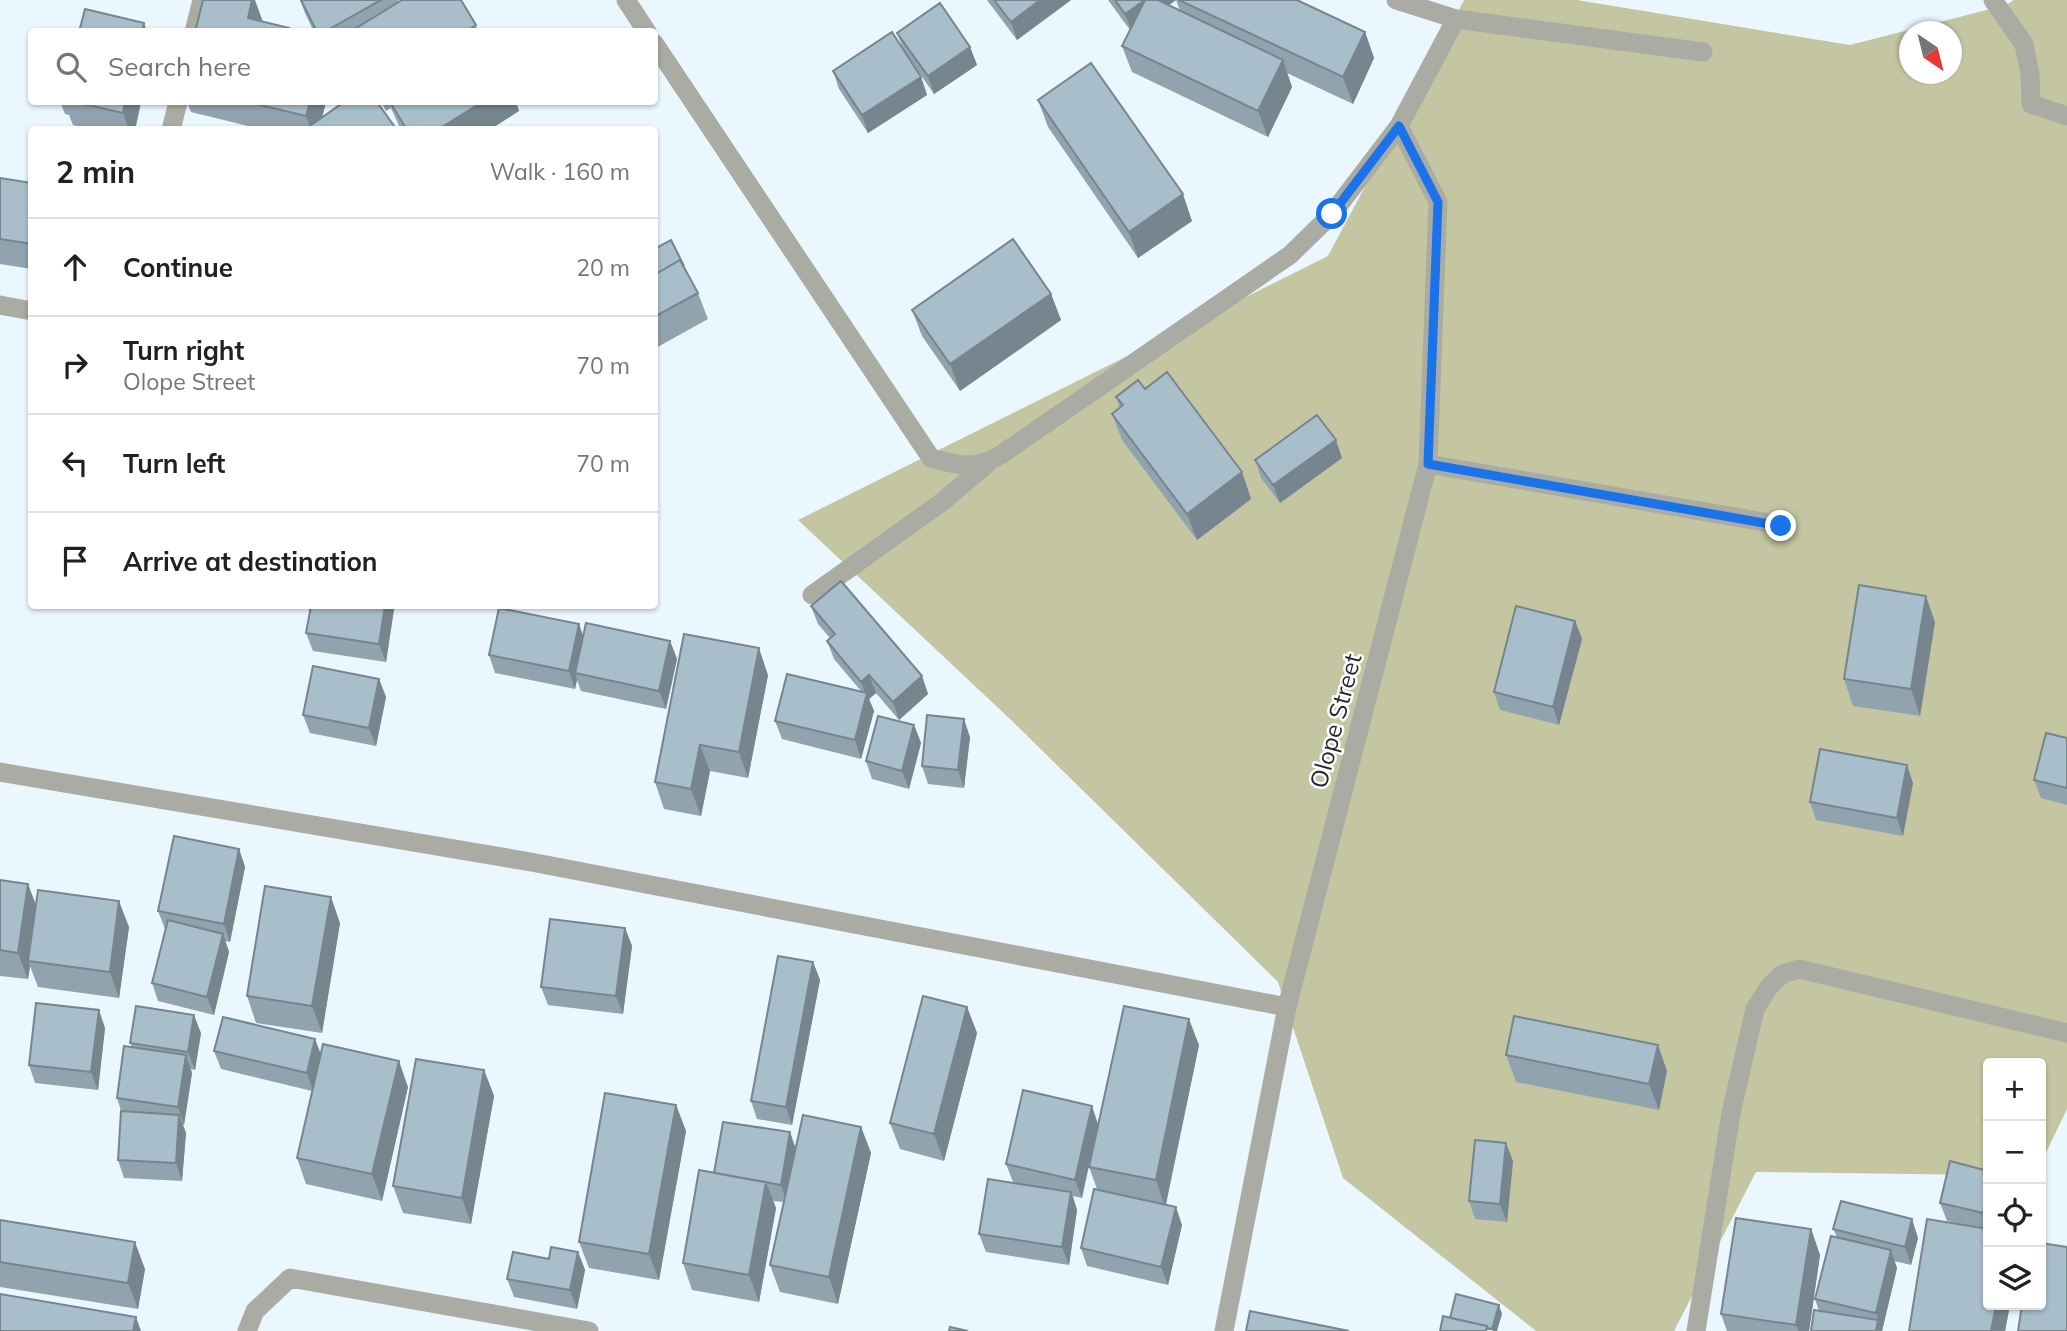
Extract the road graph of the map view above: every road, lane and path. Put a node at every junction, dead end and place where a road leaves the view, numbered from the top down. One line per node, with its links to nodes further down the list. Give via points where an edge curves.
1 (202, 0): 6 (street)
2 (625, 0): 7 (street)
3 (1396, 0): 5 (street)
4 (1993, 0): 11 (street, via 2024,44 2031,104)
5 (1456, 19): 9 (street); 13 (street)
6 (195, 28)
7 (643, 28)
8 (658, 49): 16 (street, via 931,458 960,466)
9 (1703, 52)
10 (177, 105): 12 (street)
11 (2067, 116)
12 (172, 126)
13 (1399, 126): 16 (street, via 1332,214 1290,255); 17 (street, Olope Street, via 1438,202)
14 (0, 305): 15 (street)
15 (28, 310)
16 (988, 463): 19 (street, via 942,502)
17 (1428, 464): 18 (street); 21 (street, Olope Street)
18 (1781, 526)
19 (812, 595)
20 (0, 772): 21 (street, via 531,862)
21 (1287, 1007): 25 (street, Olope Street)
22 (2067, 1033): 26 (street, via 1799,969 1782,974 1755,1009 1731,1114)
23 (247, 1331): 24 (street, via 255,1311 290,1278)
24 (589, 1331)
25 (1224, 1331)
26 (1696, 1331)

